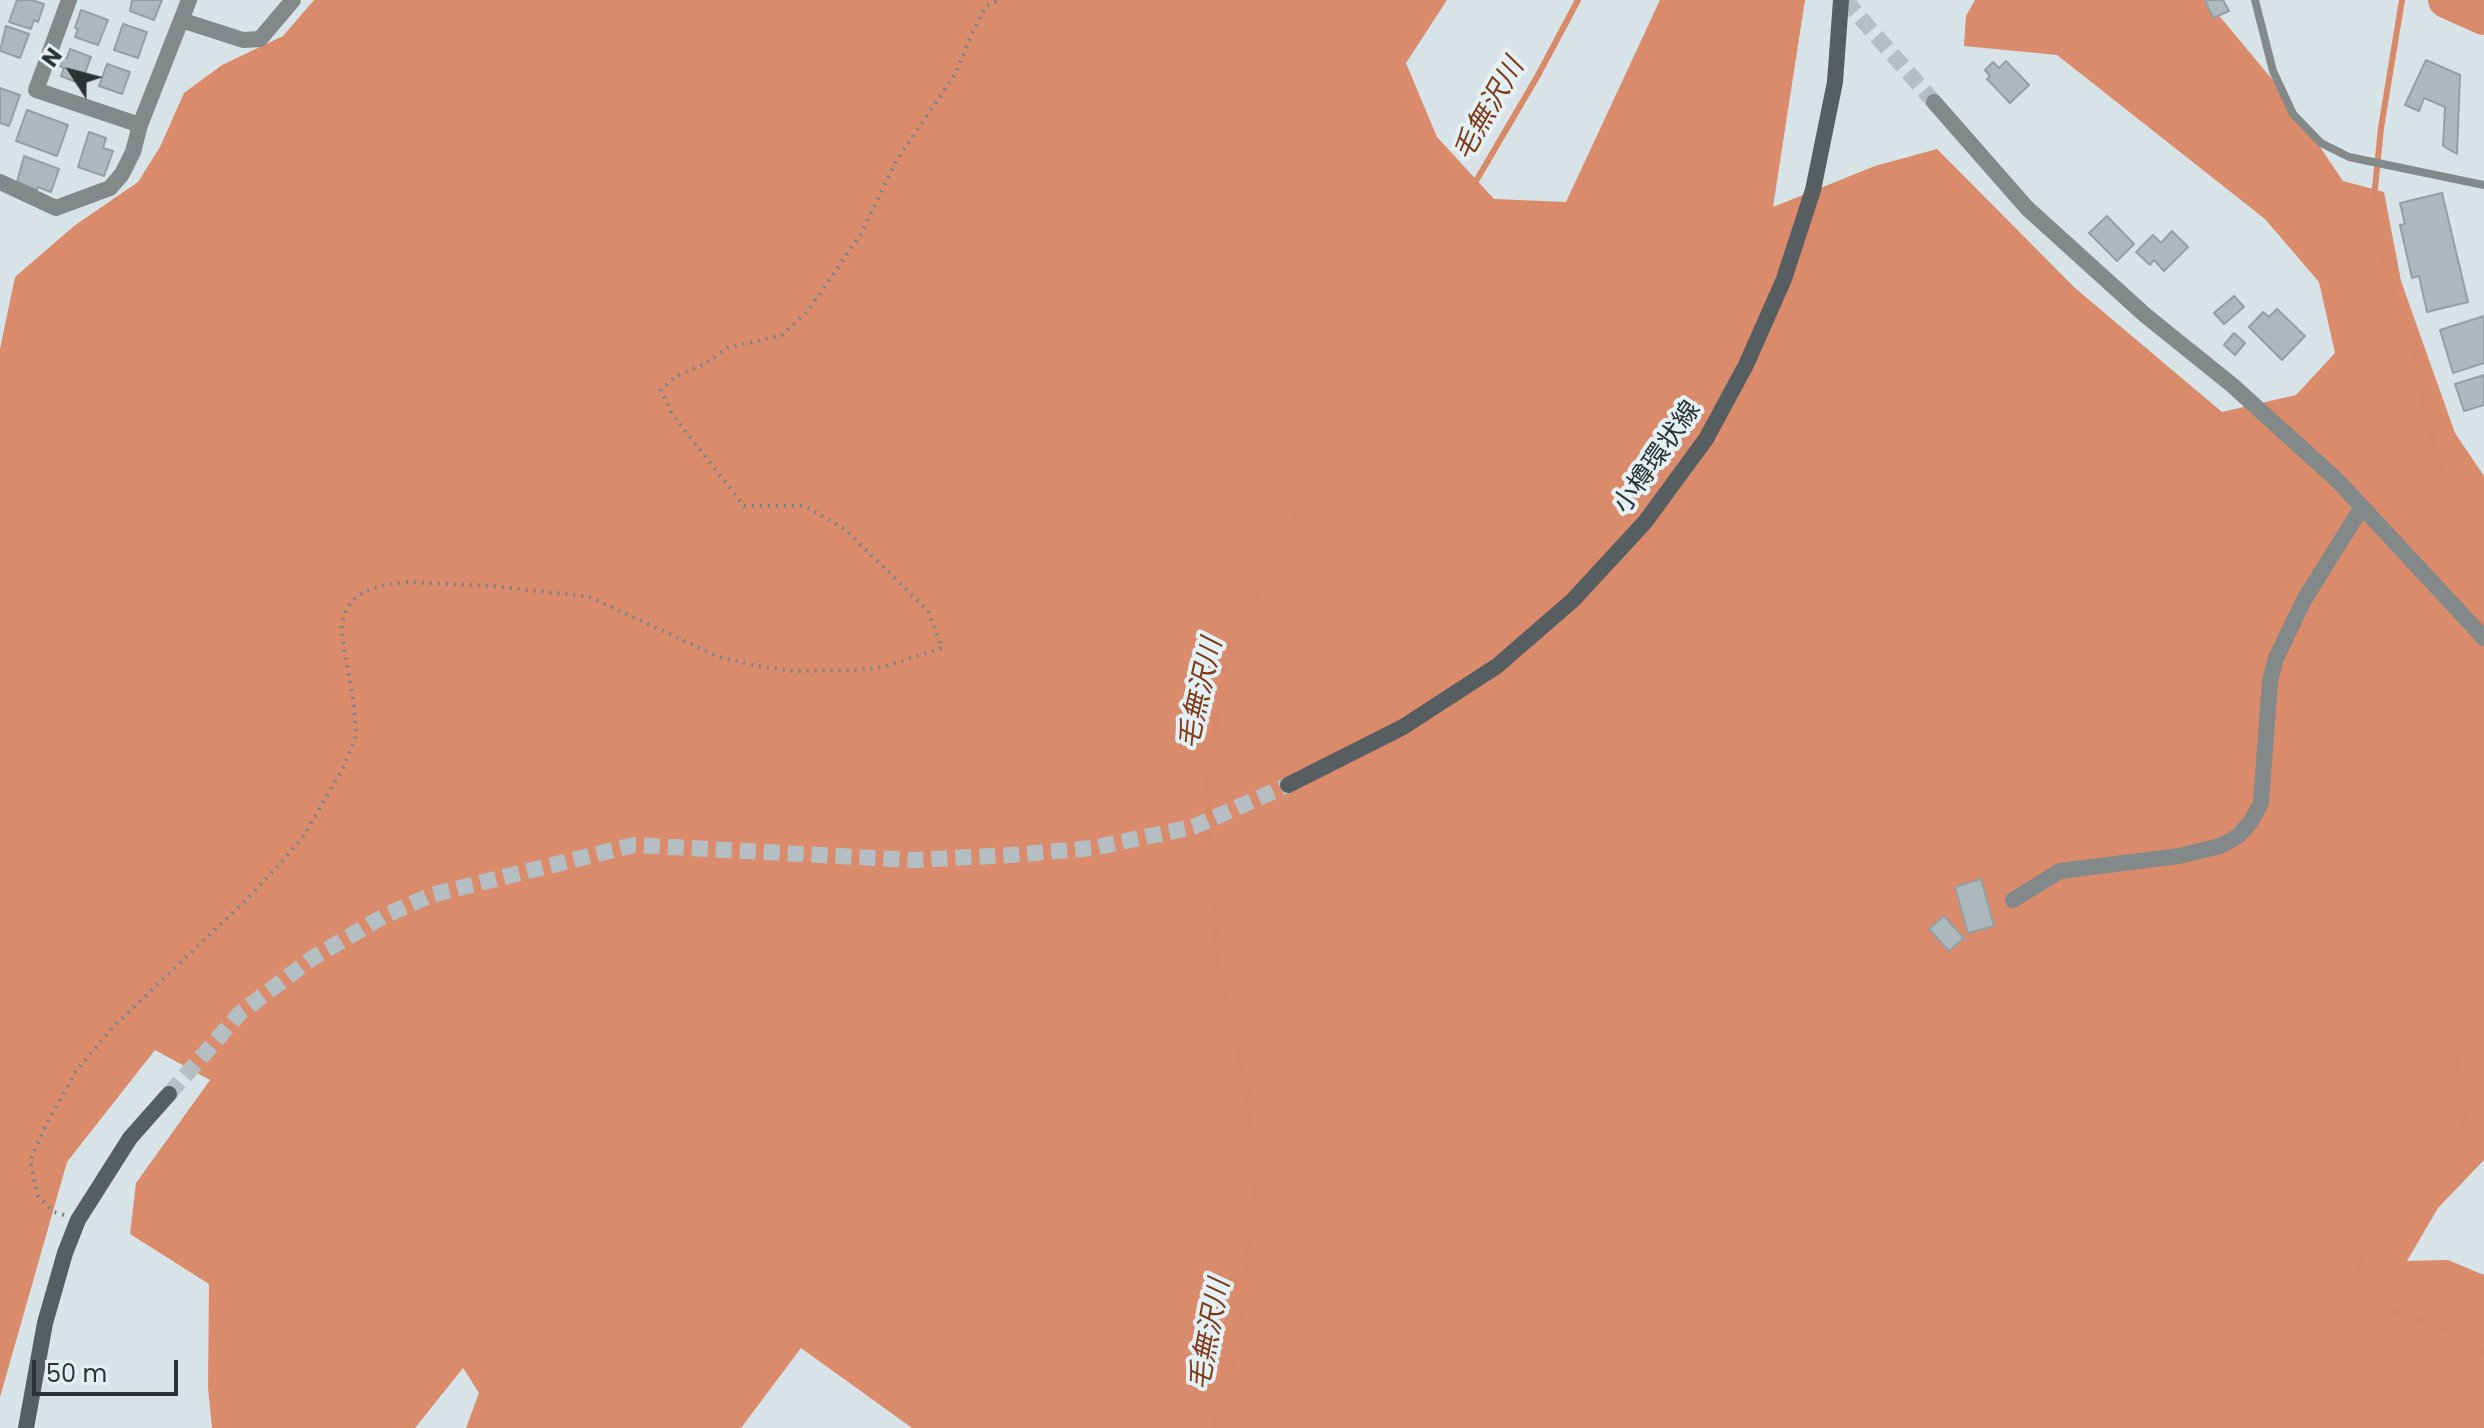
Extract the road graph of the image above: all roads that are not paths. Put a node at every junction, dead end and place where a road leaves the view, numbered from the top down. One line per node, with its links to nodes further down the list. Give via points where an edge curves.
1 (69, 0): 8 (street, via 36,90)
2 (189, 0): 6 (street)
3 (293, 0): 6 (street, via 260,39 243,40)
4 (1841, 0): 13 (main road, 小樽環状線, via 1835,82 1813,190 1784,279 1706,439 1645,522 1583,589 1497,666 1403,727)
5 (2255, 0): 10 (lane, via 2273,71 2293,114 2321,143 2349,157)
6 (181, 20): 8 (street)
7 (1934, 102): 11 (street, via 2027,208 2232,385)
8 (140, 125): 9 (street, via 133,152 110,188 56,208)
9 (0, 182)
10 (2484, 185)
11 (2362, 507): 12 (street); 14 (street, via 2304,600 2276,658 2261,803 2250,823 2220,846 2060,871)
12 (2484, 638)
13 (1288, 785)
14 (2013, 900)
15 (169, 1094): 16 (main road, via 130,1138 78,1220 45,1323)
16 (26, 1428)

